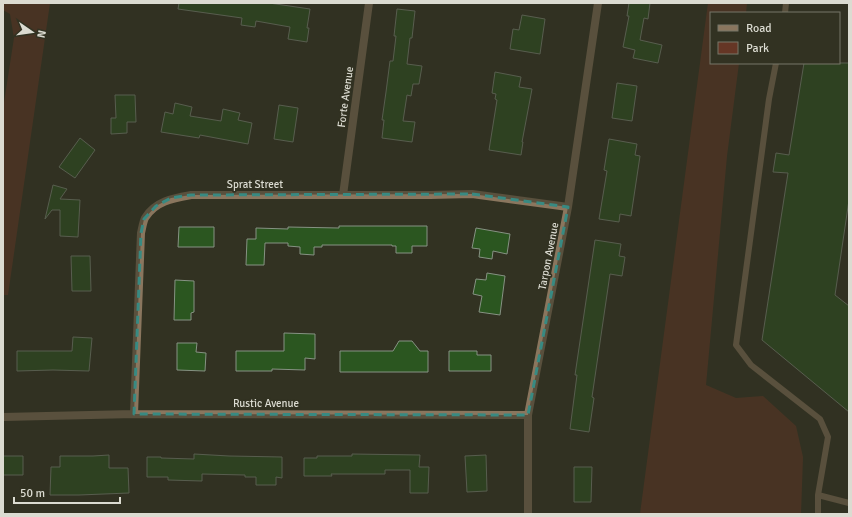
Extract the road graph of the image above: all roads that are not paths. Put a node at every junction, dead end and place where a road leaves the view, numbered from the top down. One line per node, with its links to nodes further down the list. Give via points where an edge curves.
1 (369, 3): 4 (street, Forte Avenue)
2 (598, 3): 5 (street, Tarpon Avenue)
3 (776, 64): 9 (lane, via 736,345 751,365 820,419 828,437)
4 (343, 194): 5 (street, Sprat Street, via 472,194); 6 (street, Sprat Street, via 192,195 171,198 156,206 144,219 141,234)
5 (568, 207): 7 (street, Tarpon Avenue)
6 (134, 414): 7 (street, Rustic Avenue); 8 (street, Rustic Avenue)
7 (528, 415): 11 (street, Tarpon Avenue)
8 (3, 417)
9 (818, 495): 10 (lane); 12 (lane)
10 (849, 503)
11 (528, 514)
12 (818, 514)

